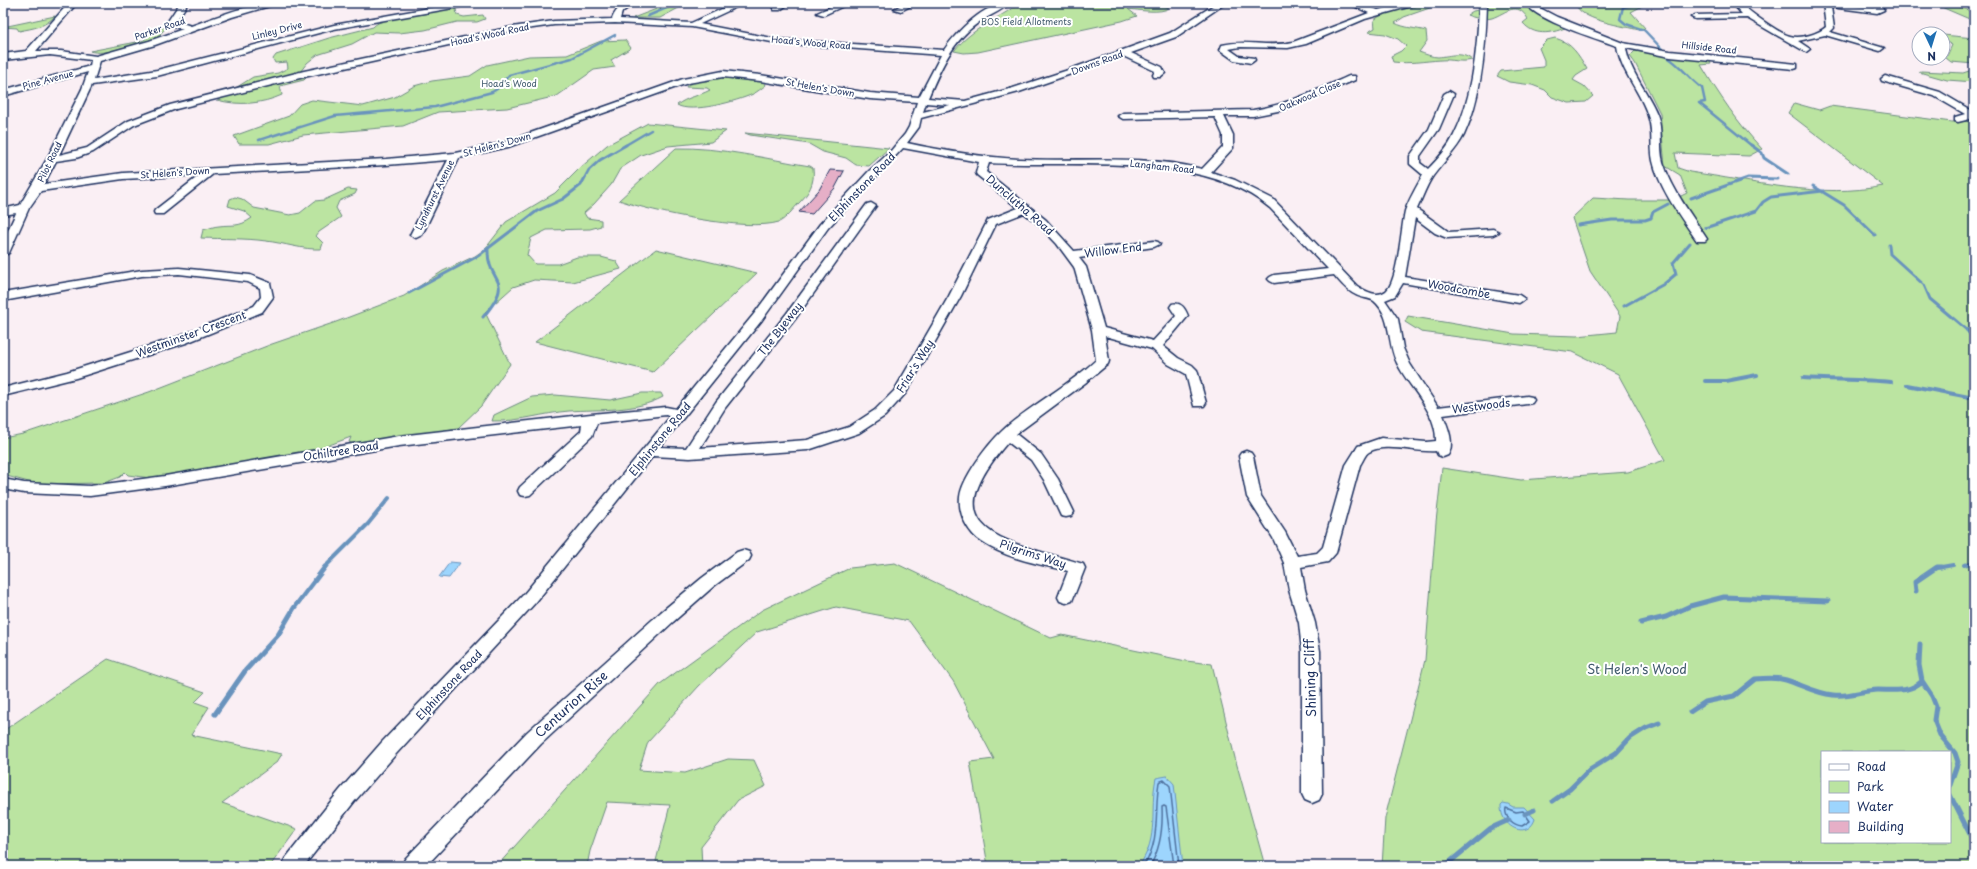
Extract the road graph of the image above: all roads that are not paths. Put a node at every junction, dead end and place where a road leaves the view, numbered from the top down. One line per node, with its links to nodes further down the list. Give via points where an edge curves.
1 (73, 3): 30 (street)
2 (184, 3): 25 (street, via 172,21)
3 (276, 3): 25 (street, Parker Road, via 243,10)
4 (470, 3): 43 (street, Linley Drive, via 334,27 157,73)
5 (631, 3): 23 (street, via 619,11)
6 (741, 3): 24 (street)
7 (786, 3): 17 (street)
8 (846, 3): 19 (street)
9 (1005, 3): 31 (street, Elphinstone Road, via 962,31)
10 (1222, 3): 32 (street, Downs Road, via 1173,35)
11 (1351, 3): 20 (street)
12 (1418, 3): 20 (street)
13 (1483, 3): 58 (street, via 1482,37 1469,108 1444,158)
14 (1529, 3): 28 (street, Hillside Road, via 1533,8 1554,19)
15 (1736, 3): 21 (street)
16 (1827, 4): 18 (street); 26 (street, via 1830,28)
17 (776, 8)
18 (1878, 10)
19 (821, 13)
20 (1377, 13): 35 (street, via 1287,46 1224,47 1224,50)
21 (1749, 16): 22 (street); 27 (street)
22 (1695, 17)
23 (615, 21): 24 (street, Hoad's Wood Road); 54 (street, Hoad's Wood Road, via 554,23 512,29 265,84 173,107 131,123 90,150 76,155)
24 (692, 25): 31 (street, Hoad's Wood Road, via 777,42)
25 (191, 28): 38 (street, Parker Road)
26 (1825, 33): 27 (street); 33 (street, via 1883,46)
27 (1789, 39): 29 (street)
28 (1621, 45): 39 (street, Hillside Road, via 1670,54); 68 (street, via 1623,58 1654,119 1658,161 1668,186)
29 (1806, 49)
30 (29, 53): 34 (street); 38 (street, via 57,52)
31 (946, 53): 46 (street, Elphinstone Road)
32 (1124, 53): 40 (street, via 1159,69 1161,72); 47 (street, Downs Road, via 1016,90)
33 (1872, 53)
34 (3, 57)
35 (1237, 58): 36 (street); 37 (street)
36 (1225, 60)
37 (1251, 60)
38 (94, 64): 43 (street, Pilot Road); 44 (street, Pine Avenue)
39 (1794, 66)
40 (1157, 75)
41 (1352, 78): 48 (street, Oakwood Close, via 1274,111)
42 (1885, 79): 51 (street, via 1937,94 1973,115)
43 (89, 83): 54 (street, Pilot Road)
44 (3, 93)
45 (1449, 94): 58 (street, via 1434,129 1415,156 1415,164)
46 (922, 101): 47 (street, Downs Road); 49 (street, Elphinstone Road); 53 (street, St Helen's Down, via 835,92 741,75 708,76 666,87 505,145)
47 (963, 103): 49 (street, Downs Road)
48 (1220, 115): 50 (street, Oakwood Close); 57 (street, via 1228,135 1228,148)
49 (918, 116): 52 (street, Elphinstone Road, via 914,127)
50 (1123, 116)
51 (1958, 119)
52 (901, 145): 55 (street, Langham Road); 86 (street, Elphinstone Road, via 824,226 758,318)
53 (455, 156): 56 (street, St Helen's Down); 67 (street, Lyndhurst Avenue)
54 (52, 158): 59 (street, Pilot Road)
55 (985, 160): 57 (street, Langham Road, via 1157,165); 62 (street, Dunclutha Road, via 981,172)
56 (211, 171): 59 (street, St Helen's Down, via 92,179); 65 (street)
57 (1205, 172): 72 (street, Langham Road, via 1236,183 1264,199 1281,212)
58 (1429, 175): 63 (street)
59 (37, 188): 61 (street, Pilot Road)
60 (870, 206): 90 (street, The Byeway, via 780,332 730,391)
61 (24, 208): 64 (street); 70 (street, Pilot Road)
62 (1026, 209): 71 (street, Dunclutha Road, via 1042,222); 90 (street, Friar's Way, via 992,222 955,296 916,365 899,392 880,413 854,430 808,445)
63 (1411, 210): 66 (street, via 1447,235); 74 (street)
64 (3, 212)
65 (160, 212)
66 (1493, 232)
67 (416, 235)
68 (1701, 239)
69 (1154, 244): 71 (street, Willow End)
70 (3, 253)
71 (1072, 255): 79 (street, Dunclutha Road, via 1080,267)
72 (1337, 271): 73 (street); 76 (street, Langham Road, via 1353,289)
73 (1274, 278)
74 (1399, 280): 76 (street, via 1395,290); 77 (street, Woodcombe)
75 (3, 297): 82 (street, Westminster Crescent, via 142,273 180,271 250,278 266,286 267,297 258,309 182,340 70,375)
76 (1378, 299): 85 (street, via 1391,318 1398,352)
77 (1519, 299)
78 (1176, 307): 80 (street, via 1182,316)
79 (1098, 330): 80 (street); 81 (street, Dunclutha Road)
80 (1156, 346): 84 (street, via 1192,373)
81 (1103, 361): 88 (street, Pilgrims Way)
82 (3, 392)
83 (1527, 400): 85 (street, Westwoods)
84 (1199, 403)
85 (1434, 412): 96 (street, via 1442,429 1444,448 1381,444 1363,449 1353,465 1330,549 1322,558)
86 (680, 415): 87 (street, Ochiltree Road, via 666,411); 89 (street, Elphinstone Road)
87 (591, 418): 92 (street, Ochiltree Road, via 399,441 165,481 90,491 24,488); 93 (street, via 587,433)
88 (1007, 434): 94 (street, via 1036,457 1051,479); 97 (street, Pilgrims Way, via 968,490 967,508 975,527 987,538 1012,549 1077,568)
89 (650, 451): 90 (street, Friar's Way); 99 (street, Elphinstone Road, via 530,598 347,796)
90 (690, 452)
91 (1246, 456): 96 (street, Shining Cliff, via 1254,497 1280,536)
92 (3, 484)
93 (526, 491)
94 (1066, 512)
95 (743, 556): 100 (street, Centurion Rise, via 667,617 534,738)
96 (1292, 563): 98 (street, Shining Cliff, via 1311,651)
97 (1066, 597)
98 (1312, 794)
99 (292, 866)
100 (412, 866)

